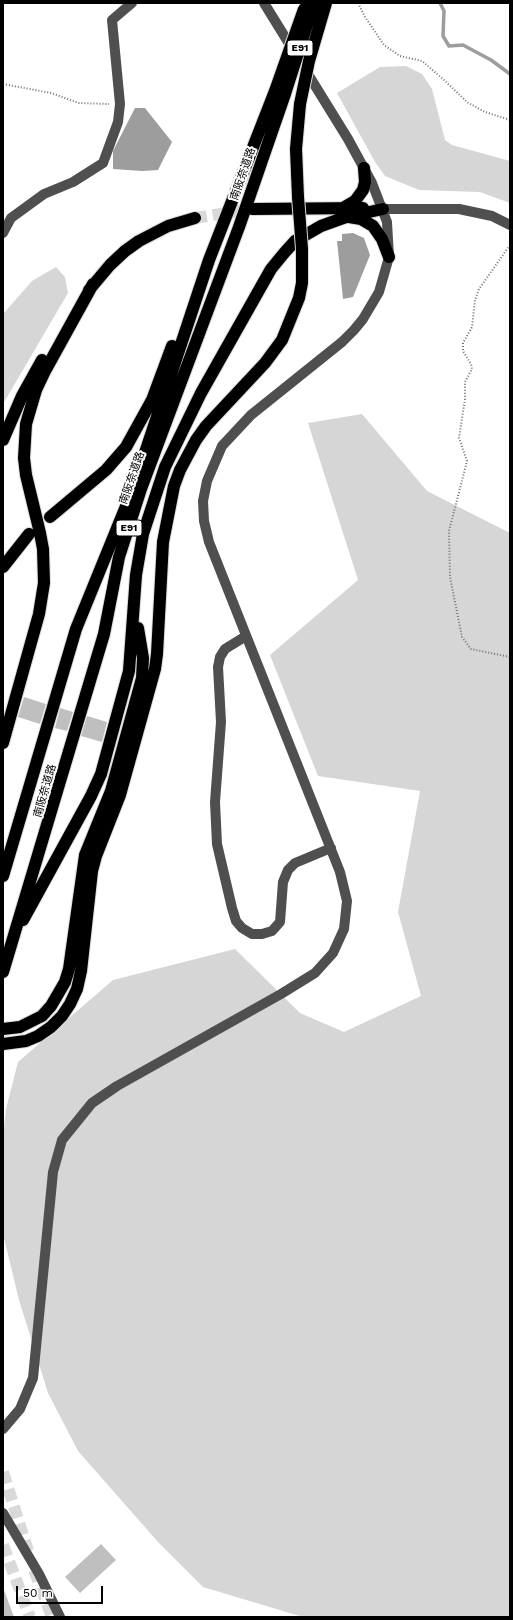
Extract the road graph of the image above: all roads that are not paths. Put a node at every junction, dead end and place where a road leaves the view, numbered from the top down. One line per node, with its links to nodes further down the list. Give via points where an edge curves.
1 (132, 3): 13 (street, via 112,20 120,104 118,122 103,163 73,182 44,194 11,218)
2 (264, 3): 7 (street)
3 (306, 3): 6 (highway, 南阪奈道路 / E91, bridge)
4 (314, 3): 6 (highway, 南阪奈道路 / E91, bridge)
5 (326, 3): 28 (highway, bridge, via 309,61 300,104 296,148 302,249 302,283 299,298 282,340 265,363 203,431 180,470 174,486 163,542 155,669 120,795 92,871 84,955 77,989 62,1016 51,1027 26,1041)
6 (280, 92): 15 (highway, 南阪奈道路 / E91); 26 (highway, 南阪奈道路 / E91, via 239,227 141,489 119,557 104,634)
7 (364, 168): 9 (street); 10 (highway, via 363,190)
8 (252, 209): 10 (highway)
9 (383, 209): 10 (highway); 12 (street, via 459,209 492,216); 14 (street, via 389,234)
10 (345, 212): 14 (highway, via 373,226 382,239); 21 (highway, via 295,241 271,269 201,393 165,467 149,512)
11 (196, 218): 16 (highway, via 163,228 139,241 120,255)
12 (510, 224)
13 (3, 233)
14 (389, 257): 22 (street, via 379,292 354,330 251,414 222,446 213,465 203,501 204,521 209,542)
15 (209, 260): 18 (highway, via 152,400 126,447 106,470); 25 (highway, 南阪奈道路 / E91, via 133,488 76,629)
16 (93, 284): 17 (highway, via 38,366); 23 (highway, via 45,371 36,390 26,424 25,469 40,532 44,566 42,599)
17 (3, 440)
18 (50, 517)
19 (30, 534): 20 (highway)
20 (3, 567)
21 (136, 575): 26 (highway, via 129,671 101,774 20,925); 27 (highway, via 136,616 143,658 142,678 111,791 85,855 70,969 59,995 42,1016 20,1027)
22 (246, 636): 24 (street); 24 (street, via 225,649 218,667 221,722 215,802 217,844 236,921 252,934 272,931 280,922 283,882 288,870 295,863)
23 (3, 743)
24 (331, 848): 29 (street, via 346,888 347,908 344,929 324,964 301,982 117,1086 92,1103 62,1140 53,1172 33,1378 20,1408)
25 (3, 876)
26 (4, 967)
27 (3, 1029)
28 (3, 1044)
29 (3, 1429)
30 (3, 1513): 31 (street, via 39,1574)
31 (60, 1617)

